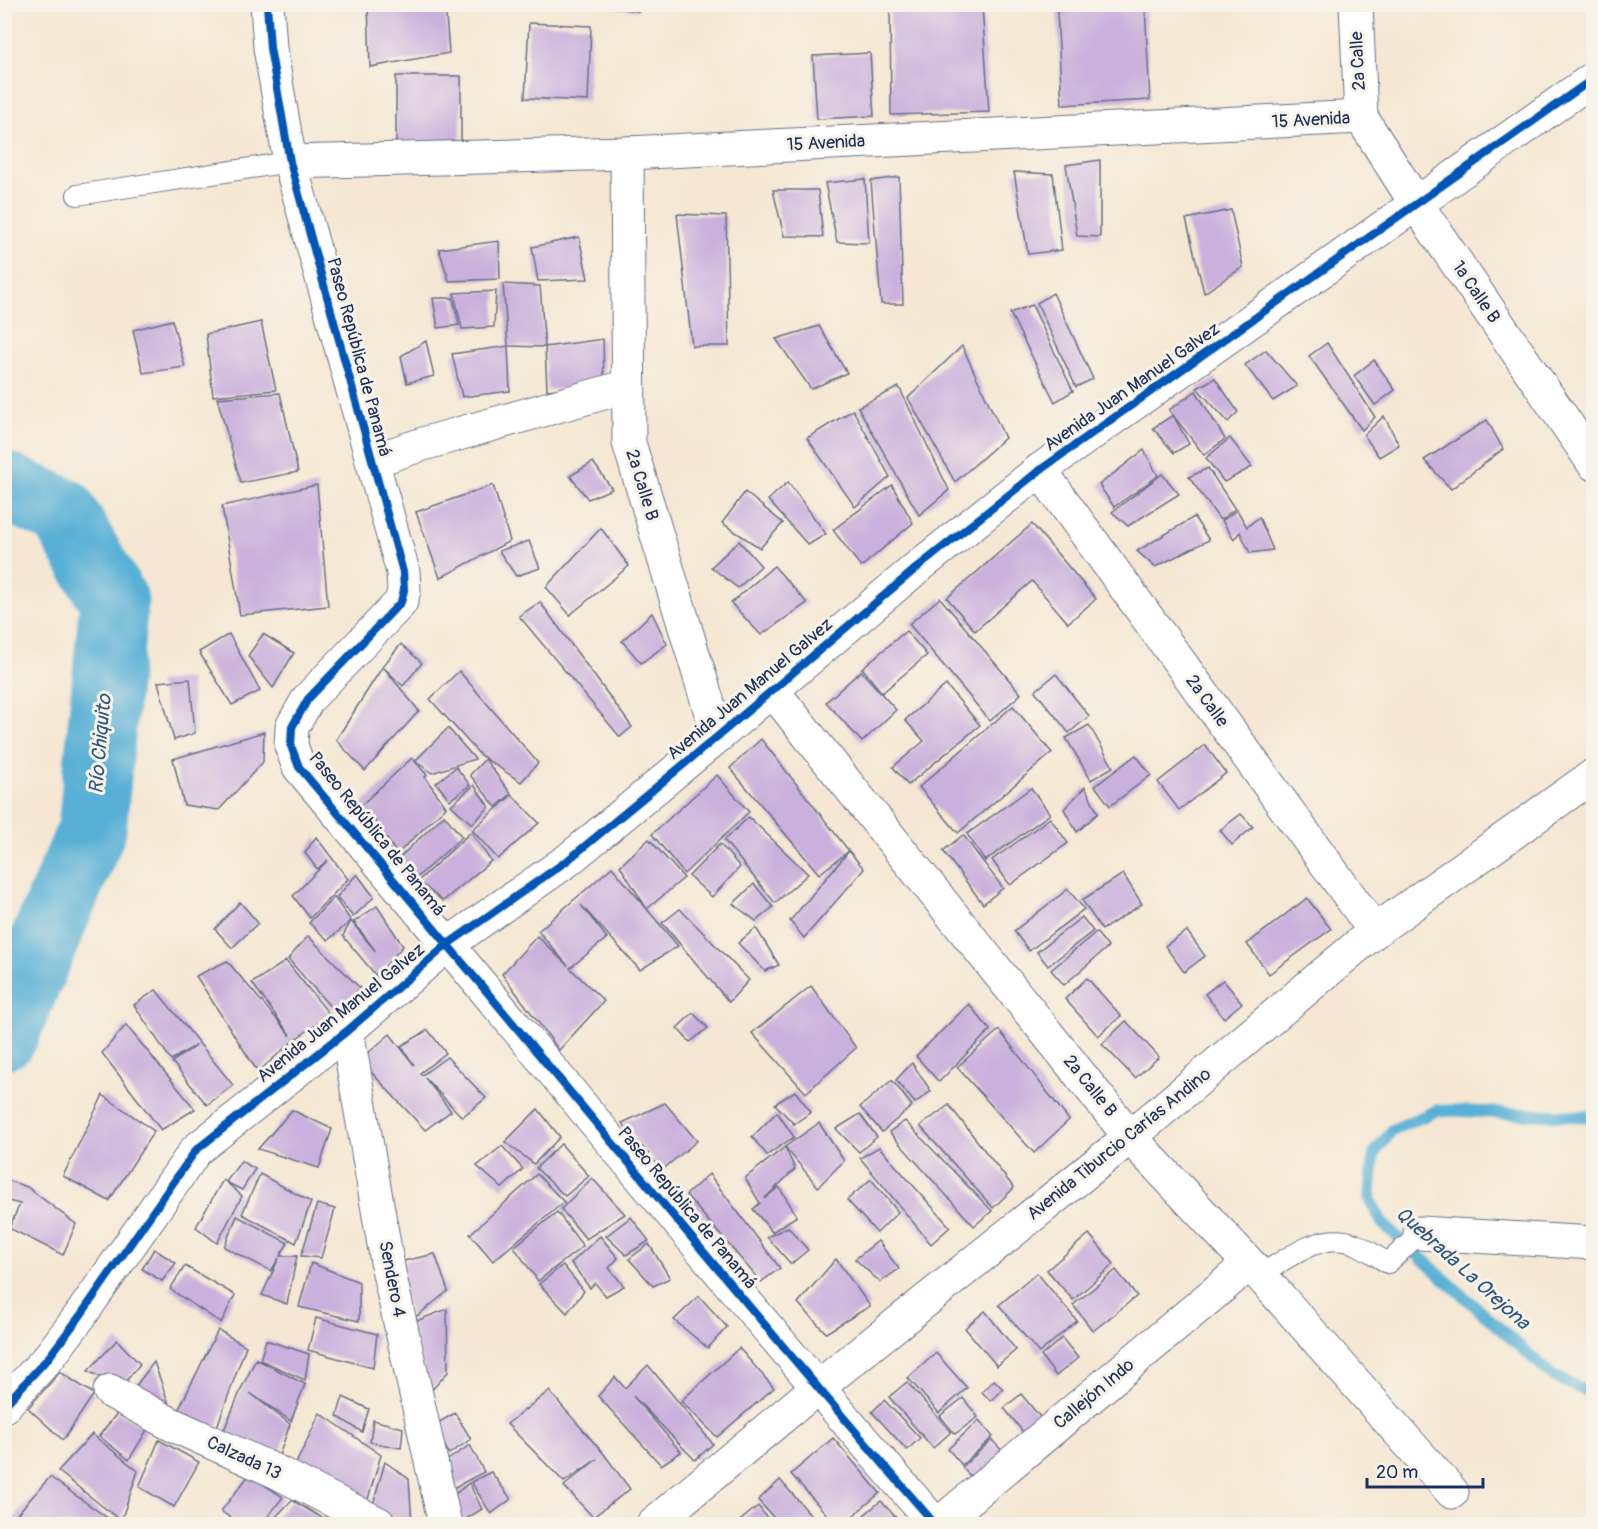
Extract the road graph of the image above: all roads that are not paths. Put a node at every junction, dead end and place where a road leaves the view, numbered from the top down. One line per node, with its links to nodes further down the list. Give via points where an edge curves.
1 (267, 4): 6 (street, Paseo República de Panamá, via 270,48)
2 (1356, 4): 4 (street, 2a Calle)
3 (1593, 78): 8 (street, Avenida Juan Manuel Galvez)
4 (1361, 117): 5 (street, 15 Avenida); 8 (street, 1a Calle B)
5 (627, 153): 6 (street, 15 Avenida); 9 (street, 2a Calle B)
6 (291, 162): 7 (lane); 10 (street, Paseo República de Panamá)
7 (77, 195)
8 (1417, 205): 11 (street, 1a Calle B); 12 (street, Avenida Juan Manuel Galvez)
9 (628, 386): 10 (street); 14 (street, 2a Calle B, via 629,443)
10 (372, 461): 17 (street, Paseo República de Panamá, via 403,572 401,602 308,699 292,726 291,746 299,767)
11 (1593, 464)
12 (1040, 470): 13 (street, Avenida Juan Manuel Galvez); 16 (street, 2a Calle)
13 (772, 690): 14 (street, Avenida Juan Manuel Galvez); 19 (street, 2a Calle B)
14 (718, 736): 17 (street, Avenida Juan Manuel Galvez, via 568,860)
15 (1593, 775): 16 (street, Avenida Tiburcio Carías Andino)
16 (1375, 931): 19 (street, Avenida Tiburcio Carías Andino)
17 (448, 944): 18 (street, Avenida Juan Manuel Galvez); 23 (street, Paseo República de Panamá)
18 (347, 1032): 25 (street, Avenida Juan Manuel Galvez, via 196,1150 80,1316); 28 (street, Sendero 4, via 389,1273)
19 (1130, 1137): 22 (street, 2a Calle B); 23 (street, Avenida Tiburcio Carías Andino)
20 (1420, 1233): 21 (street); 22 (lane, via 1388,1263 1355,1244 1339,1240 1317,1243)
21 (1593, 1243)
22 (1255, 1269): 26 (street, 2a Calle B); 31 (street, Callejón Indo)
23 (817, 1388): 29 (street, Avenida Tiburcio Carías Andino); 30 (street, Paseo República de Panamá)
24 (110, 1391): 27 (street, Calzada 13)
25 (4, 1406)
26 (1452, 1492)
27 (379, 1524)
28 (445, 1524)
29 (652, 1524)
30 (935, 1524)
31 (939, 1524)

